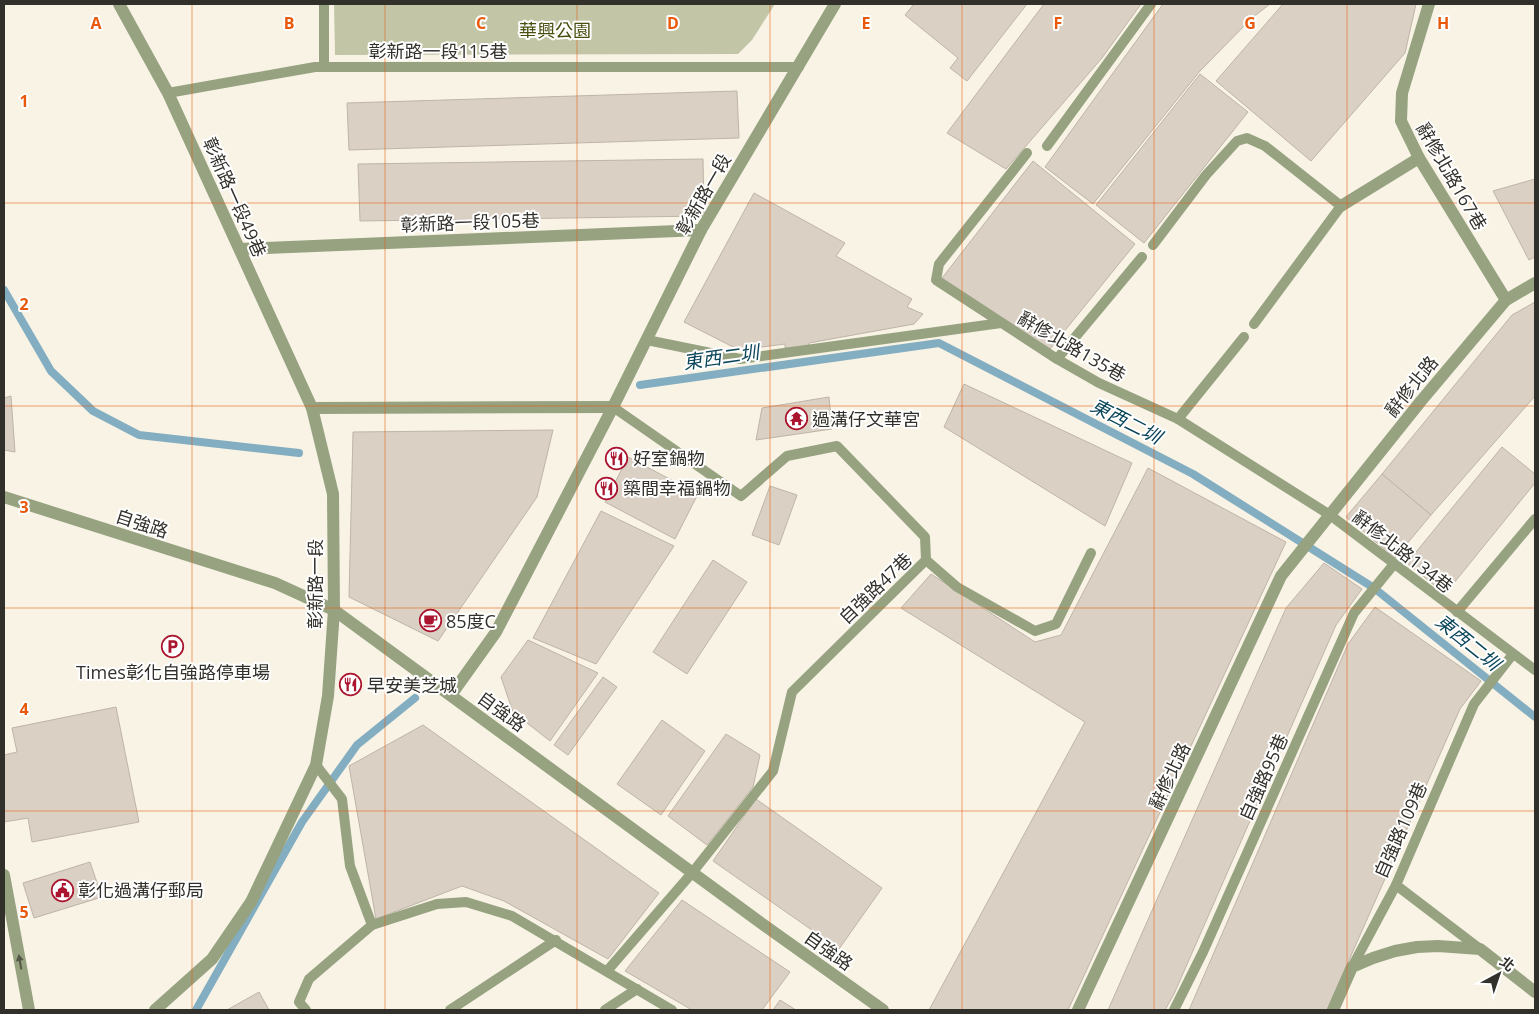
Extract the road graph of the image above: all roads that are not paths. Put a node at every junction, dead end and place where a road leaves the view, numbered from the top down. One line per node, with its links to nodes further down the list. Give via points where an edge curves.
1 (120, 4): 8 (street, 彰新路一段49巷)
2 (324, 4): 6 (lane)
3 (835, 4): 7 (street, 彰新路一段)
4 (1151, 4): 9 (lane)
5 (1429, 4): 11 (street, 辭修北路167巷, via 1402,93 1401,121)
6 (324, 67): 7 (lane, 彰新路一段115巷); 8 (lane, 彰新路一段115巷)
7 (799, 67): 13 (street, 彰新路一段)
8 (168, 93): 15 (street, 彰新路一段49巷)
9 (1046, 146)
10 (1027, 153): 19 (lane, 辭修北路135巷, via 940,264 936,280)
11 (1419, 158): 12 (street); 18 (street, 辭修北路167巷)
12 (1341, 206): 14 (lane, via 1266,146 1247,138 1237,141 1206,175); 20 (lane)
13 (701, 230): 15 (street, 彰新路一段105巷); 22 (street, 彰新路一段)
14 (1153, 245)
15 (240, 250): 25 (street, 彰新路一段49巷)
16 (1142, 258): 23 (lane)
17 (1535, 283): 18 (street, 辭修北路)
18 (1506, 300): 28 (street, 辭修北路)
19 (1001, 323): 22 (lane, via 740,359); 23 (lane, 辭修北路135巷)
20 (1254, 324)
21 (1244, 337): 26 (lane)
22 (647, 340): 24 (street, 彰新路一段)
23 (1057, 359): 26 (lane, 辭修北路135巷)
24 (614, 407): 25 (street); 31 (lane, 自強路47巷, via 741,496 787,456 837,446 925,537); 37 (street, 彰新路一段, via 496,632)
25 (312, 408): 33 (street, 彰新路一段, via 332,494)
26 (1178, 419): 28 (lane, 辭修北路135巷)
27 (4, 497): 33 (street, 自強路, via 275,583)
28 (1327, 518): 32 (lane, 辭修北路134巷); 56 (street, 辭修北路, via 1281,576)
29 (1535, 519): 34 (lane, 辭修北路134巷)
30 (1091, 553): 31 (lane, via 1056,624 1035,631 956,587)
31 (926, 560): 39 (lane, 自強路47巷, via 792,692 772,770)
32 (1394, 564): 34 (lane, 辭修北路134巷); 57 (lane, 自強路95巷, via 1354,613)
33 (334, 610): 37 (street, 自強路); 38 (street, 彰新路一段, via 328,696)
34 (1457, 612): 35 (lane, 辭修北路134巷)
35 (1511, 657): 36 (lane, 辭修北路134巷); 41 (lane, 自強路109巷, via 1474,704)
36 (1535, 670)
37 (451, 695): 39 (street, 自強路)
38 (316, 764): 42 (lane, via 342,799 350,866); 50 (street, 彰新路一段, via 251,902 212,959)
39 (692, 873): 46 (lane, 自強路47巷); 55 (street, 自強路)
40 (4, 875): 49 (street, one-way to 40)
41 (1396, 885): 44 (lane); 45 (lane, 自強路109巷)
42 (372, 926): 43 (lane, via 436,904 466,902 512,916); 51 (lane, via 309,978 299,1002)
43 (556, 940): 46 (lane); 52 (lane)
44 (1480, 949): 45 (street, via 1417,947); 48 (street)
45 (1352, 967): 58 (street, 自強路109巷)
46 (607, 971): 47 (lane)
47 (637, 989): 53 (lane); 54 (lane)
48 (1535, 992)
49 (28, 1010)
50 (155, 1010)
51 (306, 1010)
52 (450, 1010)
53 (605, 1010)
54 (672, 1010)
55 (883, 1010)
56 (1078, 1010)
57 (1174, 1010)
58 (1333, 1010)

